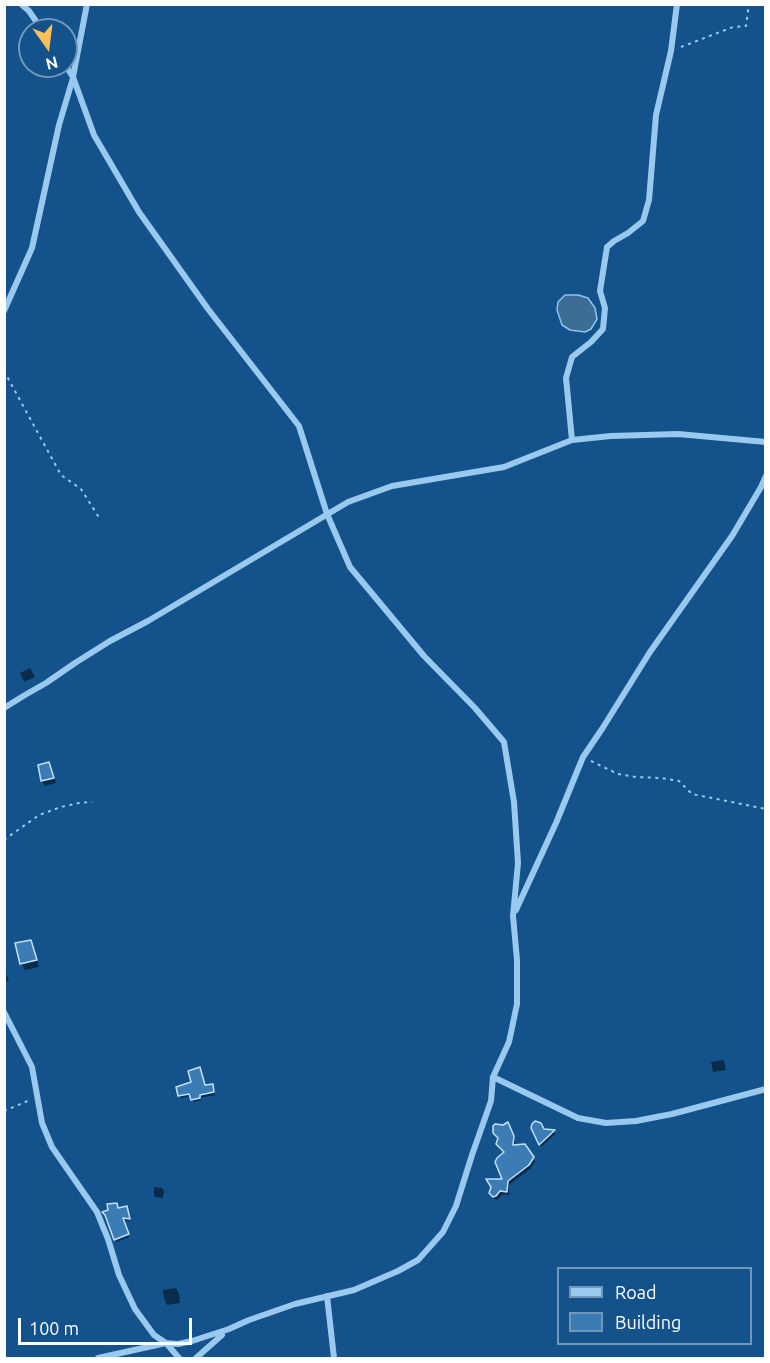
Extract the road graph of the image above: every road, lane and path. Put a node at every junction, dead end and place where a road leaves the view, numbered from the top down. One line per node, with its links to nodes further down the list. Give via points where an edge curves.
1 (21, 4): 5 (street)
2 (87, 4): 7 (street)
3 (677, 4): 6 (street)
4 (749, 4): 6 (path, via 746,26 733,27)
5 (34, 18)
6 (670, 51): 12 (street, via 656,115 649,200 643,221 608,247 600,291 603,329 572,357 566,378)
7 (78, 55)
8 (74, 78): 10 (street, via 58,124 32,248)
9 (74, 78): 15 (street, via 94,135 139,212 299,426)
10 (4, 311)
11 (4, 370): 16 (path, via 61,475 81,489)
12 (572, 440): 13 (street, via 678,434); 15 (street, via 504,467 392,486)
13 (765, 442)
14 (765, 476): 18 (street, via 732,536 650,652)
15 (327, 514): 17 (street); 22 (street, via 350,567 424,656 504,742 514,802 518,863)
16 (100, 519)
17 (4, 708)
18 (583, 757): 20 (path, via 618,774 680,781 692,794); 22 (street)
19 (92, 802): 21 (path, via 39,815)
20 (765, 809)
21 (4, 840)
22 (513, 916): 24 (street, via 517,1004 508,1042)
23 (4, 1012): 26 (street, via 32,1067)
24 (493, 1077): 25 (street, via 578,1118 606,1123 672,1114); 28 (street, via 491,1101 456,1206 443,1232 418,1260 354,1290)
25 (765, 1089)
26 (38, 1096): 27 (path); 30 (street, via 42,1123 52,1147 97,1212 135,1309 154,1335)
27 (4, 1111)
28 (327, 1296): 29 (street, via 273,1311); 34 (street)
29 (230, 1329): 30 (street, via 192,1341); 33 (street)
30 (166, 1343): 31 (street); 32 (street)
31 (98, 1359)
32 (178, 1359)
33 (196, 1359)
34 (334, 1359)

